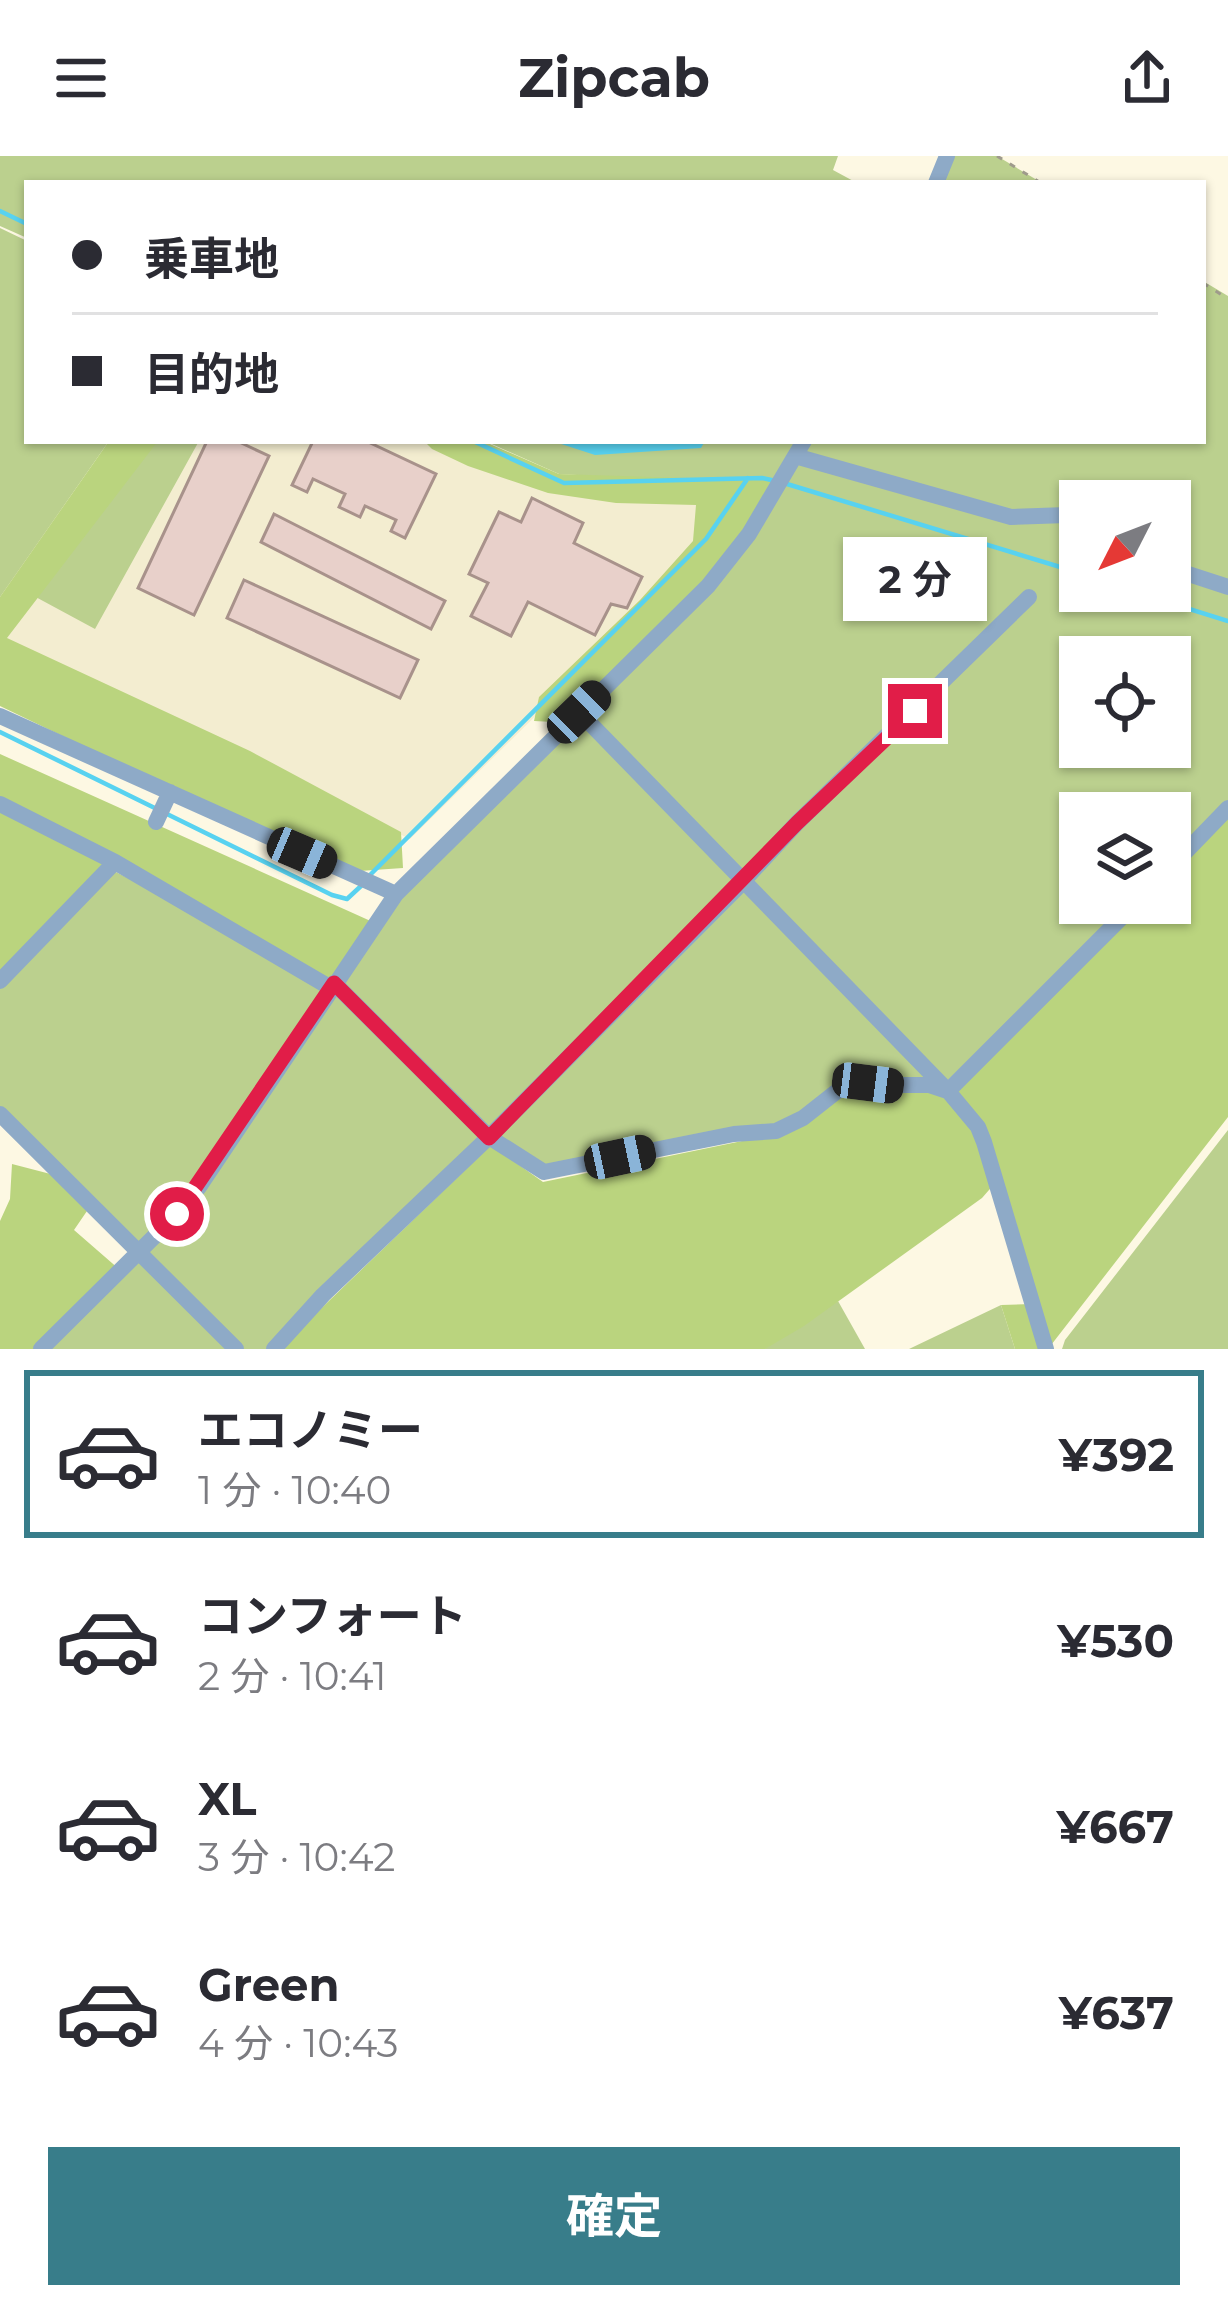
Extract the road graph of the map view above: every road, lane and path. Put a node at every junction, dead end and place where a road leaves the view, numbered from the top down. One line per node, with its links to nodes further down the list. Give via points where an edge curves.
1 (998, 156): 2 (path)
2 (1036, 180)
3 (799, 448): 4 (street, via 1011,517); 8 (street, via 735,555)
4 (1059, 515)
5 (1191, 575): 6 (street)
6 (1228, 587)
7 (1029, 598): 16 (street)
8 (579, 712): 16 (street); 17 (street)
9 (0, 716): 10 (street)
10 (170, 792): 13 (street); 17 (street)
11 (0, 804): 15 (street)
12 (1228, 808): 14 (street)
13 (156, 822)
14 (1191, 846)
15 (115, 862): 19 (street); 20 (street)
16 (742, 880): 21 (street); 23 (street)
17 (396, 894): 20 (street)
18 (1115, 924): 21 (street)
19 (0, 981)
20 (333, 986): 23 (street); 24 (street, via 199,1186)
21 (948, 1091): 23 (street, via 852,1085 776,1131 544,1172); 28 (street, via 984,1142)
22 (0, 1114): 24 (street)
23 (489, 1138): 27 (street)
24 (136, 1253): 25 (street); 26 (street)
25 (41, 1349)
26 (236, 1349)
27 (274, 1349)
28 (1046, 1349)

